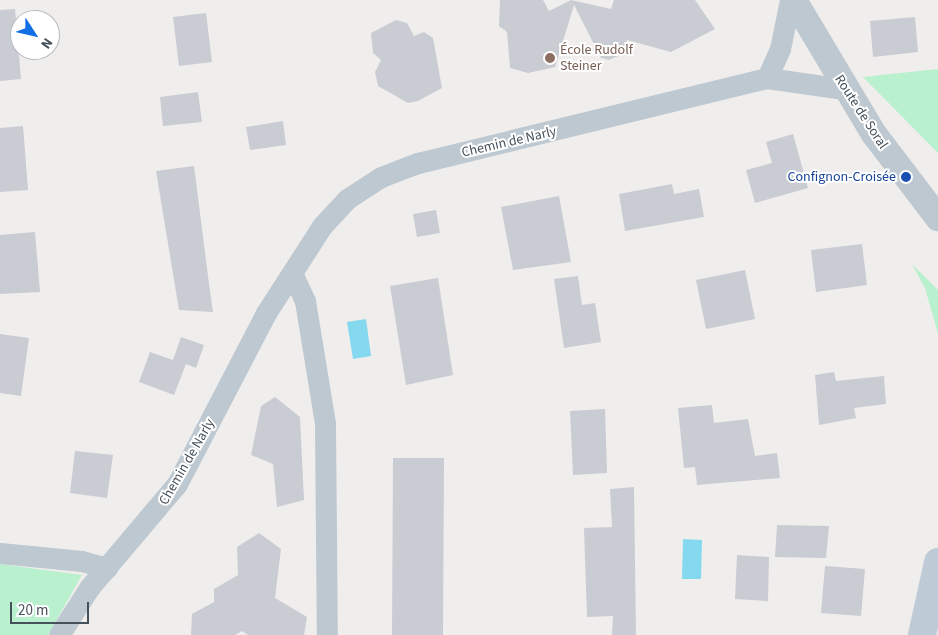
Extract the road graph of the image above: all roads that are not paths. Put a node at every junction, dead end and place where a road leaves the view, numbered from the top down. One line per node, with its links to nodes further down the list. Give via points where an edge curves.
1 (790, 0): 3 (street, via 786,26)
2 (794, 0): 4 (street, Route de Soral)
3 (767, 78): 4 (street, Chemin de Narly); 6 (street, Chemin de Narly, via 400,168 361,189 333,212)
4 (844, 89): 5 (street, Route de Soral)
5 (936, 213)
6 (292, 273): 9 (street, Chemin de Narly, via 242,355 177,484); 11 (street, via 305,301 325,423)
7 (0, 553): 9 (street, via 82,561)
8 (938, 562): 12 (main road)
9 (107, 568): 10 (street, Chemin de Narly)
10 (59, 635)
11 (327, 635)
12 (922, 635)

